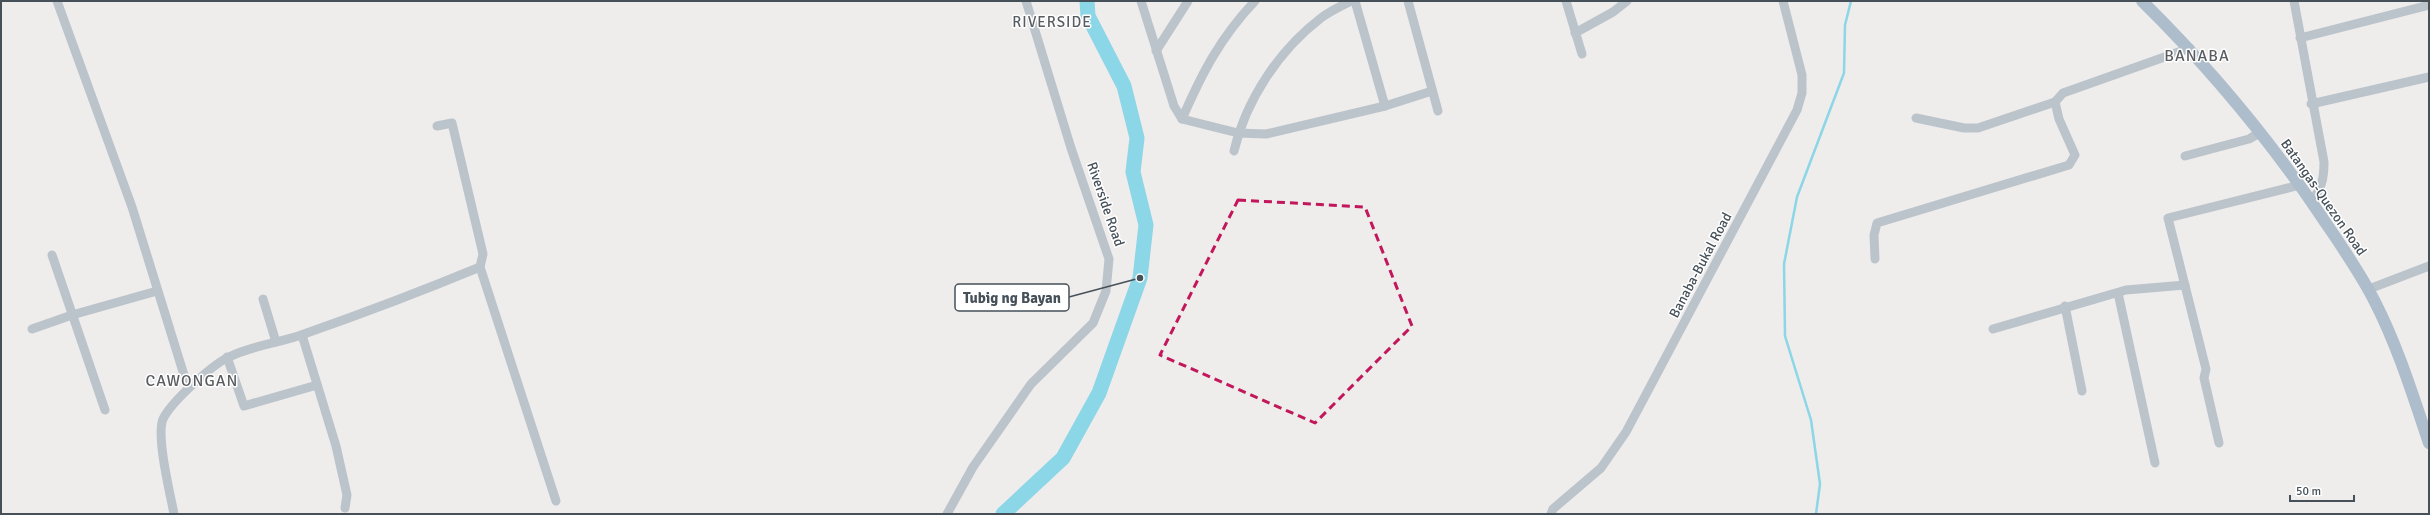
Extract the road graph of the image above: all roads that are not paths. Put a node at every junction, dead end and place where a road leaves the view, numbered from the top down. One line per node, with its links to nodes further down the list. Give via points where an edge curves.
1 (57, 1): 41 (street, via 132,207)
2 (1026, 1): 61 (street, Riverside Road, via 1109,259 1106,291 1094,323 1031,384 973,467)
3 (1141, 1): 18 (street)
4 (1188, 1): 18 (street)
5 (1255, 1): 27 (street, via 1217,46 1197,82)
6 (1351, 1): 29 (street, via 1323,17 1299,36 1255,95)
7 (1354, 1): 24 (street)
8 (1408, 1): 21 (street)
9 (1566, 1): 15 (street)
10 (1627, 1): 15 (street)
11 (1783, 1): 62 (street, Banaba-Bukal Road, via 1802,75 1802,93 1797,110 1626,432 1601,468 1553,509)
12 (2142, 1): 17 (main road, Batangas-Quezon Road)
13 (2294, 1): 16 (street)
14 (2429, 5): 16 (street)
15 (1576, 33): 19 (street)
16 (2300, 38): 23 (street)
17 (2190, 48): 22 (street, via 2063,94); 30 (main road, Batangas-Quezon Road)
18 (1156, 51): 27 (street, via 1174,106)
19 (1582, 54)
20 (2429, 77): 23 (street)
21 (1432, 91): 24 (street); 25 (street)
22 (2056, 102): 26 (street, via 1978,128 1964,128); 36 (street, via 2059,119 2075,155 2069,165 1877,223 1874,235)
23 (2312, 104): 34 (street, via 2324,162 2324,179)
24 (1385, 106): 29 (street, via 1266,134)
25 (1438, 111)
26 (1916, 118)
27 (1182, 119): 29 (street)
28 (437, 126): 38 (street, via 452,123 483,254)
29 (1238, 132): 31 (street)
30 (2261, 132): 32 (street, via 2249,139); 33 (main road, Batangas-Quezon Road)
31 (1234, 151)
32 (2185, 156)
33 (2300, 185): 34 (main road, Batangas-Quezon Road); 39 (street, via 2168,218)
34 (2311, 201): 40 (main road, Batangas-Quezon Road)
35 (52, 255): 45 (street)
36 (1875, 259)
37 (2429, 266): 40 (street)
38 (480, 267): 48 (street); 58 (street)
39 (2185, 285): 42 (street, via 2126,290); 55 (street, via 2206,369 2204,378)
40 (2368, 289): 56 (main road, Batangas-Quezon Road, via 2401,362)
41 (157, 291): 45 (street); 52 (street)
42 (2118, 293): 44 (street); 57 (street)
43 (263, 299): 49 (street)
44 (2065, 306): 46 (street); 53 (street)
45 (72, 315): 47 (street); 54 (street)
46 (1993, 329)
47 (32, 330)
48 (302, 335): 49 (street); 51 (street)
49 (276, 342): 50 (street)
50 (227, 357): 51 (street, via 244,406); 52 (street)
51 (317, 385): 59 (street, via 336,446 347,495)
52 (188, 388): 60 (street, via 163,419 160,432)
53 (2082, 392)
54 (106, 410)
55 (2219, 443)
56 (2429, 443)
57 (2155, 463)
58 (556, 502)
59 (345, 508)
60 (174, 514)
61 (947, 514)
62 (1552, 514)

